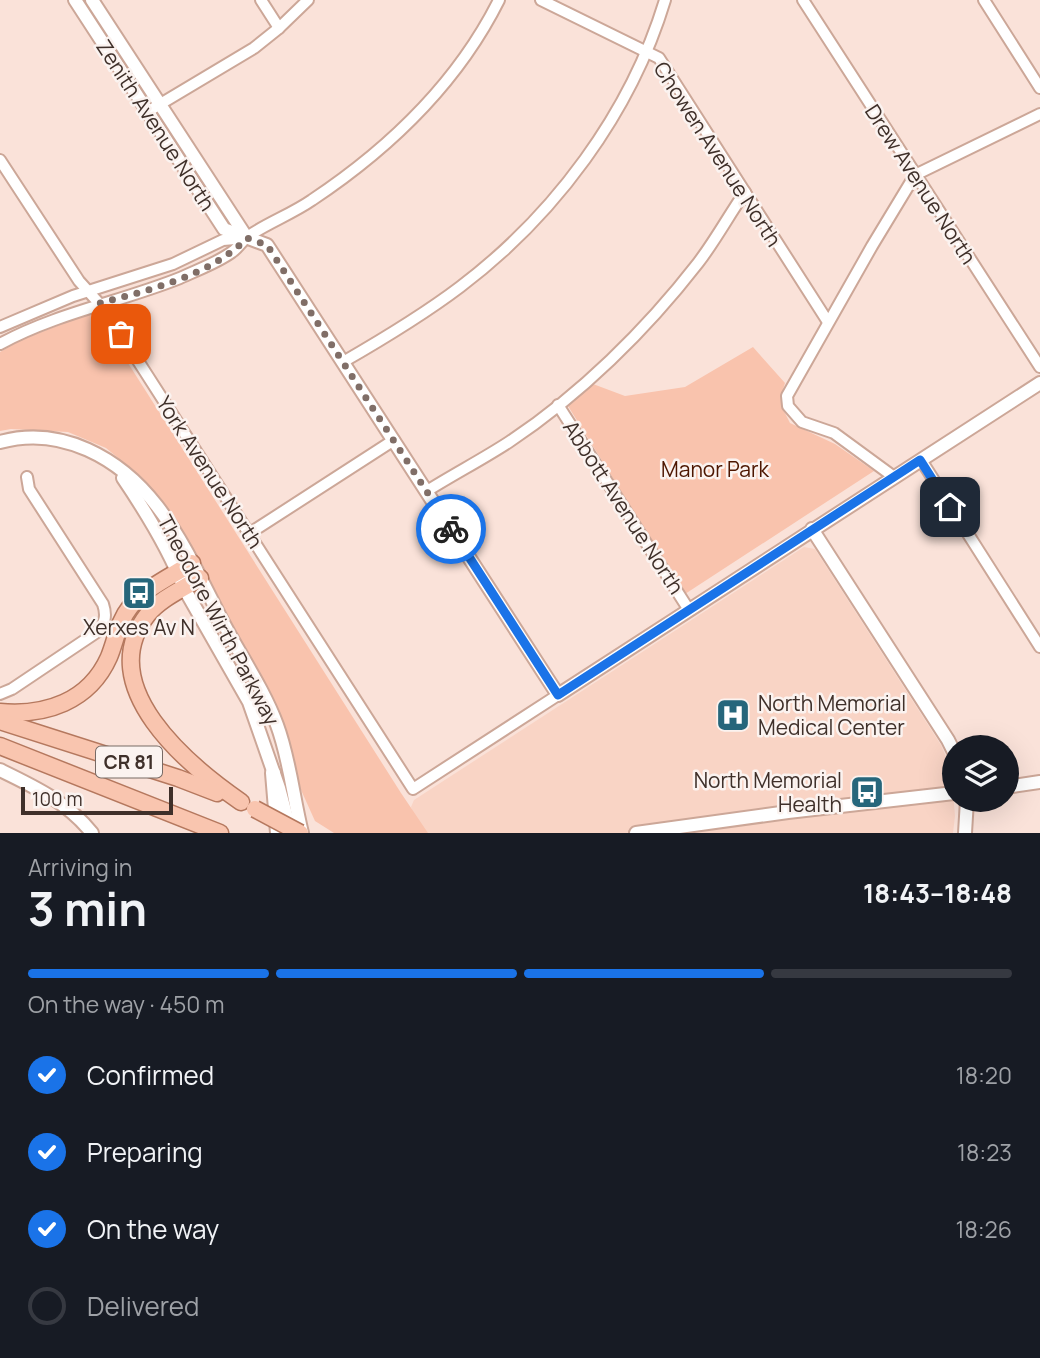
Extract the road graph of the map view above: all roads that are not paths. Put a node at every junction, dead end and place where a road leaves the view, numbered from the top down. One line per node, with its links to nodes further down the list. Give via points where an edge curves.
1 (75, 0): 14 (street, Zenith Avenue North)
2 (92, 0): 13 (street, Zenith Avenue North)
3 (261, 0): 10 (street)
4 (308, 0): 10 (street)
5 (499, 0): 19 (street, via 466,55 401,131 329,189)
6 (541, 0): 11 (street, Chowen Avenue North)
7 (665, 0): 11 (street)
8 (803, 0): 17 (street, Drew Avenue North)
9 (984, 0): 12 (street)
10 (279, 28): 13 (street)
11 (647, 51): 18 (street, Chowen Avenue North, via 659,58); 25 (street, via 604,131 535,219 462,286)
12 (1040, 88)
13 (160, 104): 14 (street); 19 (street, Zenith Avenue North)
14 (147, 112): 19 (street, Zenith Avenue North, via 224,229)
15 (1040, 114): 17 (street)
16 (0, 160): 20 (street, York Avenue North)
17 (915, 175): 22 (street); 26 (street, Drew Avenue North)
18 (745, 192): 22 (street, Chowen Avenue North); 28 (street, via 674,292)
19 (247, 238): 20 (street, via 223,240 173,264); 21 (street, via 214,263 144,292); 25 (street, Zenith Avenue North, via 267,245)
20 (88, 292): 21 (street, York Avenue North); 23 (street)
21 (100, 303): 24 (street); 36 (street, York Avenue North)
22 (828, 322): 33 (street, via 787,396 788,407 802,422 834,433)
23 (0, 327)
24 (0, 344)
25 (343, 362): 29 (street, Zenith Avenue North)
26 (1040, 367)
27 (1040, 383): 31 (street)
28 (558, 405): 34 (street, via 509,442); 38 (street, Abbott Avenue North)
29 (394, 440): 34 (street, Zenith Avenue North); 36 (street)
30 (0, 442): 37 (street, Theodore Wirth Parkway, via 56,438 95,452 116,466 158,506)
31 (920, 460): 33 (street); 39 (street)
32 (27, 477): 40 (street, via 29,489 106,614 97,632)
33 (894, 477): 35 (street)
34 (427, 491): 41 (street, Zenith Avenue North)
35 (812, 529): 38 (street); 44 (street)
36 (250, 533): 41 (street, York Avenue North, via 413,789)
37 (189, 575): 42 (main road, via 144,594 131,606 106,664 89,686 47,711); 47 (street, Theodore Wirth Parkway, via 249,702); 51 (main road, via 138,628 131,653 134,686 175,748 200,773); 57 (street, Theodore Wirth Parkway, via 277,724 294,784)
38 (689, 610): 41 (street)
39 (1040, 647)
40 (0, 694)
41 (558, 695)
42 (0, 712)
43 (0, 722): 51 (main road, CR 81)
44 (945, 735)
45 (0, 746): 54 (main road, CR 81)
46 (0, 770): 53 (street, via 53,796)
47 (273, 773): 55 (main road); 56 (street, Theodore Wirth Parkway)
48 (1040, 782): 49 (street)
49 (1019, 785)
50 (942, 794): 58 (street)
51 (248, 805): 57 (main road, CR 81, bridge)
52 (966, 812): 59 (street)
53 (92, 833)
54 (219, 833)
55 (278, 833)
56 (292, 833)
57 (301, 833)
58 (636, 833)
59 (965, 833)

